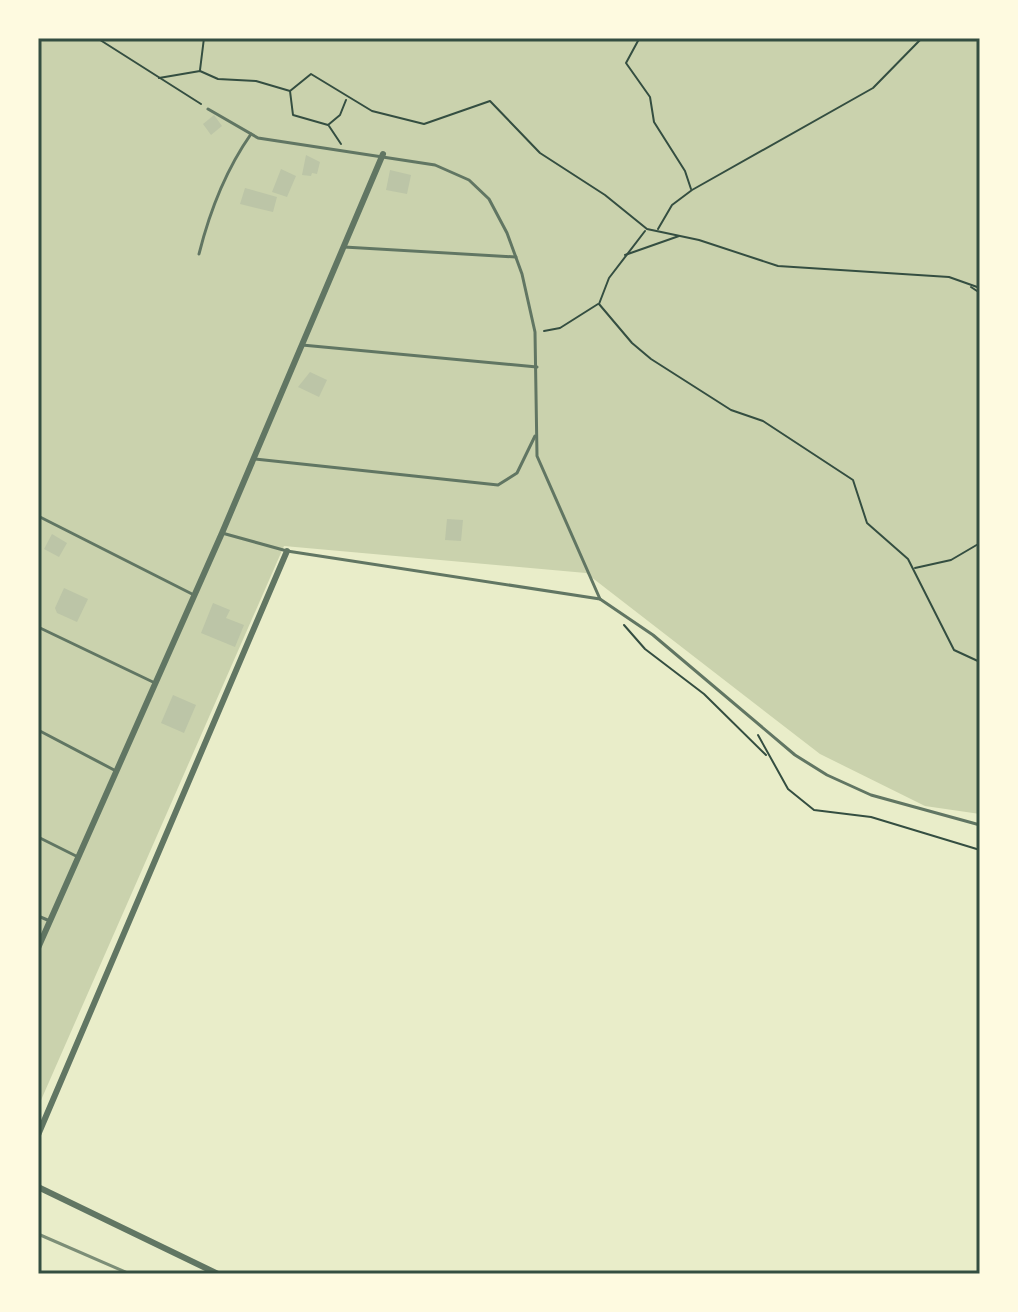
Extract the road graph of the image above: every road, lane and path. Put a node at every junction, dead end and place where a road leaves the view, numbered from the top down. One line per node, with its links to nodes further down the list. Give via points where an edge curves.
1 (97, 38): 6 (path)
2 (204, 38): 5 (path)
3 (639, 38): 14 (path, via 626,63 650,97 654,122)
4 (922, 38): 14 (path, via 873,88)
5 (200, 71): 6 (path); 7 (path)
6 (159, 78): 9 (path)
7 (290, 91): 8 (path, via 311,74); 10 (path, via 293,115)
8 (346, 98): 10 (path, via 340,115); 15 (path, via 372,111 424,124 490,101 540,153)
9 (208, 109): 11 (lane)
10 (328, 125): 12 (path)
11 (251, 134): 12 (lane); 19 (lane, via 209,214)
12 (345, 149): 13 (lane)
13 (383, 154): 18 (street); 21 (lane, via 435,165 469,180 489,199)
14 (692, 190): 16 (path, via 672,205)
15 (647, 229): 16 (path); 20 (path)
16 (658, 230): 17 (path)
17 (681, 235): 20 (path); 22 (path, via 778,266 936,275)
18 (344, 247): 21 (lane); 27 (street)
19 (199, 254)
20 (624, 256): 25 (path)
21 (516, 257): 26 (lane)
22 (970, 286): 23 (path); 24 (path)
23 (980, 288)
24 (980, 293)
25 (599, 304): 26 (path, via 560,328); 35 (path, via 651,359 731,410 763,421 853,480 867,523)
26 (535, 332): 28 (lane)
27 (302, 345): 28 (lane); 30 (street)
28 (537, 367): 29 (lane)
29 (537, 432): 30 (lane, via 517,473 498,485); 37 (lane, via 537,456)
30 (253, 459): 32 (street)
31 (38, 516): 36 (lane)
32 (222, 533): 34 (lane); 36 (street)
33 (980, 543): 35 (path, via 951,560)
34 (287, 551): 37 (lane); 53 (street)
35 (914, 568): 40 (path, via 954,650)
36 (194, 595): 41 (street)
37 (600, 599): 38 (lane)
38 (616, 610): 42 (lane, via 708,679); 44 (path, via 645,649 704,694)
39 (38, 627): 41 (lane)
40 (980, 662)
41 (155, 683): 45 (street)
42 (750, 720): 44 (path); 46 (lane, via 827,775 871,795)
43 (38, 730): 45 (lane)
44 (770, 759): 48 (path, via 796,798 814,810 871,817)
45 (116, 771): 49 (street)
46 (980, 825)
47 (38, 837): 49 (lane)
48 (980, 850)
49 (78, 857): 51 (street)
50 (38, 916): 51 (lane)
51 (50, 921): 52 (street)
52 (38, 948)
53 (38, 1135)
54 (38, 1187): 55 (street)
55 (218, 1274)

